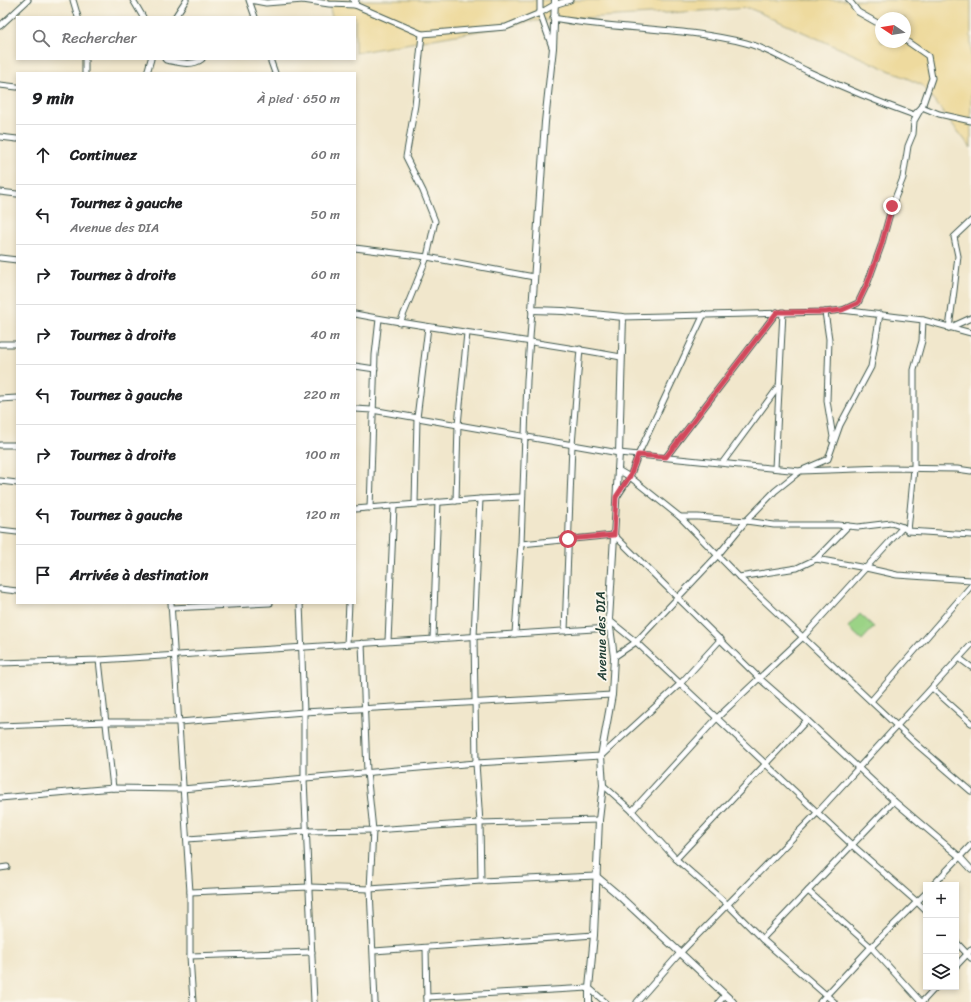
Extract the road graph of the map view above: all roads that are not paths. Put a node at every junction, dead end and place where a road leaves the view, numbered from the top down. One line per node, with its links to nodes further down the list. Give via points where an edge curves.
1 (28, 0): 19 (street)
2 (73, 0): 13 (street)
3 (133, 0): 14 (street)
4 (186, 0): 15 (street)
5 (250, 0): 6 (street, via 266,3); 16 (street)
6 (303, 0): 10 (street, via 329,4)
7 (540, 0): 12 (street)
8 (570, 0): 11 (street)
9 (849, 0): 18 (street, via 858,12)
10 (355, 2): 20 (street)
11 (553, 2): 12 (street); 17 (street)
12 (540, 13): 20 (street, via 506,27); 22 (street)
13 (78, 16)
14 (142, 16)
15 (176, 16)
16 (255, 16)
17 (553, 18): 22 (street); 33 (street, via 714,36 748,44 776,54 806,71 914,115)
18 (875, 22)
19 (0, 26)
20 (422, 34): 42 (street, via 415,105 406,157 435,220)
21 (911, 44): 33 (street, via 928,56 932,78)
22 (553, 48): 44 (street)
23 (85, 60): 28 (street)
24 (151, 60): 29 (street)
25 (166, 60): 26 (street, via 186,64)
26 (201, 60)
27 (270, 60): 30 (street)
28 (85, 72)
29 (147, 72)
30 (276, 72)
31 (0, 85): 32 (street)
32 (16, 87)
33 (922, 107): 34 (street, via 939,114); 46 (street, via 914,121 903,178 868,282 858,303)
34 (971, 121)
35 (0, 136): 36 (street)
36 (16, 139)
37 (0, 192): 38 (street)
38 (16, 194)
39 (971, 221): 58 (street, via 954,237 958,256)
40 (356, 248): 42 (street)
41 (0, 258): 43 (street)
42 (427, 258): 44 (street); 56 (street)
43 (16, 260)
44 (534, 278): 45 (street)
45 (532, 310): 52 (street); 61 (street)
46 (842, 310): 48 (street); 51 (street)
47 (780, 312): 48 (street); 50 (street); 68 (street); 81 (street)
48 (825, 312): 82 (street, via 829,339 827,401 833,437)
49 (356, 314): 54 (street)
50 (704, 314): 52 (street); 80 (street)
51 (880, 314): 55 (street); 82 (street, via 871,367 840,425)
52 (622, 316): 65 (street, Avenue des DIA)
53 (971, 318): 58 (street)
54 (380, 319): 56 (street); 67 (street)
55 (923, 320): 58 (street); 85 (street, via 922,341 914,370)
56 (400, 323): 57 (street)
57 (428, 327): 59 (street); 73 (street)
58 (949, 328): 60 (street)
59 (467, 333): 61 (street); 74 (street)
60 (971, 333)
61 (529, 342): 64 (street); 75 (street)
62 (0, 344): 63 (street)
63 (16, 344)
64 (580, 349): 65 (street); 78 (street)
65 (621, 357): 79 (street, Avenue des DIA)
66 (356, 366): 67 (street)
67 (375, 369): 72 (street)
68 (779, 385): 83 (street); 84 (street)
69 (16, 398): 70 (street)
70 (0, 399)
71 (356, 409): 72 (street)
72 (372, 410): 73 (street); 99 (street)
73 (417, 418): 74 (street); 97 (street)
74 (458, 425): 75 (street); 95 (street)
75 (525, 437): 78 (street); 92 (street)
76 (0, 444): 77 (street)
77 (16, 444)
78 (572, 445): 79 (street); 110 (street)
79 (619, 453): 80 (street); 86 (street, Avenue des DIA)
80 (638, 455): 81 (street); 89 (street)
81 (666, 457): 83 (street)
82 (828, 459): 87 (street)
83 (723, 462): 84 (street)
84 (775, 468): 87 (street)
85 (914, 469): 87 (street); 88 (street); 106 (street)
86 (618, 470): 89 (street); 93 (street, Avenue des DIA)
87 (800, 471): 102 (street, via 774,491)
88 (971, 471)
89 (630, 476): 93 (street); 101 (street)
90 (0, 481): 91 (street)
91 (16, 482)
92 (521, 497): 94 (street); 111 (street)
93 (616, 497): 108 (street, Avenue des DIA)
94 (480, 499): 95 (street); 129 (street)
95 (456, 501): 96 (street)
96 (438, 502): 97 (street); 131 (street)
97 (415, 504): 98 (street)
98 (394, 506): 99 (street); 133 (street)
99 (370, 508): 100 (street)
100 (356, 509)
101 (680, 517): 102 (street); 112 (street)
102 (746, 521): 103 (street, via 774,525); 112 (street)
103 (848, 526): 104 (street, via 891,523); 113 (street)
104 (902, 527): 106 (street); 114 (street)
105 (0, 530): 107 (street)
106 (908, 531): 109 (street)
107 (16, 532)
108 (614, 535): 110 (street); 120 (street); 125 (street, Avenue des DIA)
109 (971, 535)
110 (568, 539): 111 (street); 127 (street)
111 (521, 544): 128 (street)
112 (718, 555): 115 (street); 120 (street)
113 (816, 559): 114 (street); 115 (street, via 797,568)
114 (866, 568): 116 (street, via 897,575); 130 (street)
115 (739, 577): 130 (street)
116 (971, 580)
117 (971, 586): 149 (street)
118 (0, 589): 119 (street)
119 (16, 591)
120 (678, 597): 132 (street); 134 (street)
121 (221, 604): 124 (street)
122 (300, 604): 138 (street)
123 (349, 604): 136 (street)
124 (172, 605): 139 (street)
125 (609, 620): 126 (street, Avenue des DIA); 134 (street)
126 (610, 628): 127 (street); 140 (street, Avenue des DIA)
127 (565, 631): 128 (street)
128 (515, 634): 129 (street)
129 (474, 636): 131 (street); 150 (street)
130 (803, 637): 145 (street); 149 (street)
131 (433, 639): 133 (street)
132 (721, 639): 145 (street); 146 (street)
133 (388, 641): 135 (street)
134 (636, 642): 140 (street); 146 (street)
135 (362, 643): 136 (street); 151 (street)
136 (347, 644): 138 (street)
137 (971, 645): 141 (street)
138 (302, 647): 139 (street); 152 (street)
139 (175, 654): 142 (street); 156 (street)
140 (614, 657): 148 (street, Avenue des DIA)
141 (959, 658): 144 (street); 147 (street)
142 (99, 660): 143 (street); 155 (street)
143 (0, 663)
144 (971, 667)
145 (759, 678): 153 (street); 154 (street)
146 (680, 684): 153 (street); 160 (street)
147 (932, 688): 157 (street); 159 (street)
148 (612, 694): 150 (street); 160 (street, Avenue des DIA)
149 (871, 701): 159 (street)
150 (475, 702): 151 (street); 161 (street)
151 (365, 709): 152 (street); 164 (street)
152 (304, 712): 156 (street); 165 (street)
153 (717, 718): 162 (street); 172 (street)
154 (807, 720): 162 (street); 163 (street)
155 (106, 722): 156 (street); 158 (street); 167 (street)
156 (179, 722): 168 (street)
157 (971, 723)
158 (0, 726)
159 (897, 726): 163 (street); 169 (street)
160 (601, 756): 161 (street); 166 (street, Avenue des DIA)
161 (476, 763): 164 (street); 175 (street)
162 (765, 764): 173 (street); 182 (street)
163 (859, 768): 171 (street); 173 (street)
164 (367, 772): 165 (street); 176 (street)
165 (304, 779): 168 (street); 177 (street)
166 (603, 785): 172 (street); 174 (street, Avenue des DIA)
167 (113, 788): 168 (street); 170 (street)
168 (182, 790): 178 (street)
169 (971, 792)
170 (0, 798)
171 (894, 801): 179 (street); 181 (street)
172 (632, 811): 182 (street)
173 (817, 813): 179 (street); 195 (street)
174 (599, 820): 175 (street); 186 (street, Avenue des DIA)
175 (480, 823): 176 (street); 187 (street)
176 (373, 830): 177 (street); 190 (street)
177 (307, 831): 178 (street); 189 (street)
178 (187, 839): 192 (street)
179 (852, 845): 191 (street); 194 (street)
180 (971, 845): 181 (street)
181 (960, 858): 185 (street); 188 (street)
182 (676, 859): 195 (street)
183 (7, 867): 184 (street)
184 (0, 868)
185 (971, 870)
186 (596, 876): 187 (street); 197 (street, Avenue des DIA); 204 (street)
187 (481, 881): 190 (street)
188 (936, 882)
189 (309, 888): 190 (street); 192 (street); 203 (street)
190 (370, 889): 202 (street)
191 (808, 891): 198 (street); 201 (street)
192 (190, 892): 206 (street)
193 (923, 896): 194 (street)
194 (917, 902): 196 (street); 201 (street)
195 (727, 904): 198 (street); 204 (street)
196 (923, 908)
197 (594, 935): 200 (street); 208 (street, Avenue des DIA)
198 (762, 939): 211 (street)
199 (959, 945): 205 (street)
200 (426, 948): 202 (street); 212 (street)
201 (871, 948): 211 (street); 223 (street)
202 (374, 951): 215 (street)
203 (312, 952): 206 (street); 214 (street)
204 (680, 953): 210 (street); 218 (street)
205 (970, 954): 207 (street)
206 (190, 956): 213 (street)
207 (959, 963)
208 (589, 988): 212 (street); 216 (street, Avenue des DIA); 217 (street)
209 (933, 990): 223 (street)
210 (725, 995): 219 (street); 220 (street)
211 (827, 995): 221 (street); 222 (street)
212 (427, 999)
213 (193, 1002)
214 (314, 1002)
215 (375, 1002)
216 (589, 1002)
217 (605, 1002)
218 (637, 1002)
219 (719, 1002)
220 (734, 1002)
221 (820, 1002)
222 (834, 1002)
223 (922, 1002)

